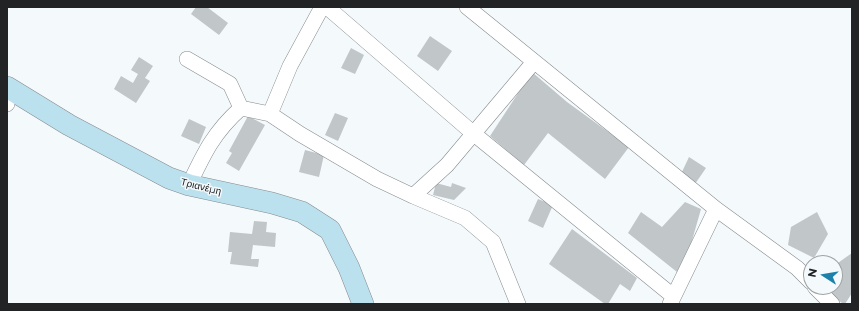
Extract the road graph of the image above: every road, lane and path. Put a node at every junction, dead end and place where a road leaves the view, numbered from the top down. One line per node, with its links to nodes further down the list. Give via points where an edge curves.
1 (322, 7): 10 (street, via 290,66)
2 (327, 7): 11 (street)
3 (467, 7): 5 (street)
4 (187, 59): 9 (street, via 230,84)
5 (533, 63): 11 (street); 14 (street)
6 (7, 87): 12 (street, Τριανέμη, via 69,125 168,178)
7 (7, 100): 8 (street)
8 (7, 104)
9 (242, 108): 10 (street); 12 (street, via 226,122 206,148)
10 (270, 114): 13 (street, via 377,179)
11 (474, 134): 13 (street, via 447,165); 17 (street)
12 (189, 185): 18 (street, Τριανέμη, via 302,212 330,230 349,268)
13 (413, 196): 19 (street, via 465,218 492,242)
14 (716, 209): 15 (street); 17 (street)
15 (803, 274)
16 (824, 295): 20 (street)
17 (671, 300)
18 (362, 304)
19 (518, 304)
20 (832, 304)

